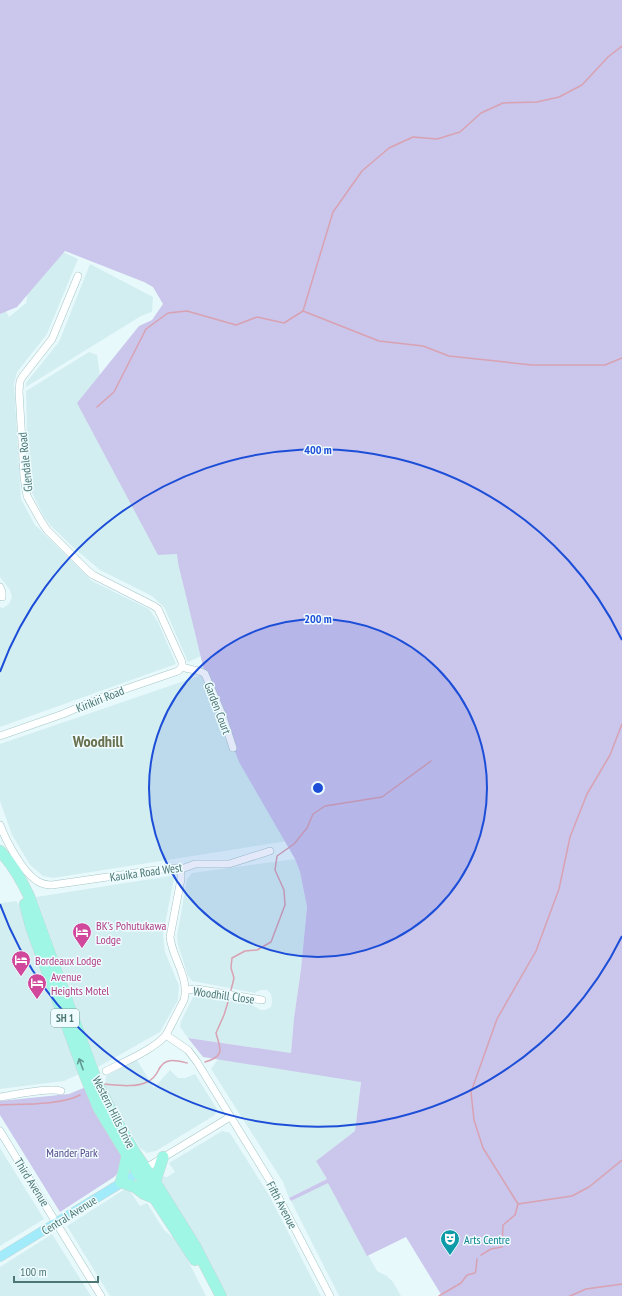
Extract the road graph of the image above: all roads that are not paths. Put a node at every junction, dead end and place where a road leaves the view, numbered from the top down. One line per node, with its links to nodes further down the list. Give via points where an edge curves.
1 (78, 276): 4 (street, Glendale Road, via 52,339 20,381 27,496 47,530 88,571 158,609)
2 (0, 587): 3 (street)
3 (2, 597)
4 (182, 667): 5 (street, Kirikiri Road, via 178,671); 6 (street, Garden Court, via 201,670 206,676)
5 (0, 736)
6 (233, 748)
7 (0, 825): 11 (street, Kauika Road West, via 23,866 33,878 44,884 65,884 170,868)
8 (0, 851): 22 (highway, Western Hills Drive / SH 1, via 16,872 29,896 100,1089)
9 (270, 851): 11 (street, Kauika Road West, via 228,864 195,864)
10 (0, 860): 20 (highway, Western Hills Drive / SH 1, one-way to 10, via 99,1109 25,906 9,872)
11 (179, 870): 12 (street, via 181,874 170,937)
12 (186, 990): 13 (street, Woodhill Close, via 197,989); 14 (street, via 184,1000)
13 (262, 1000)
14 (166, 1035): 15 (street, via 154,1046); 18 (street, Fifth Avenue, via 181,1044 192,1055)
15 (106, 1071)
16 (61, 1091): 17 (street)
17 (0, 1096)
18 (230, 1117): 21 (street); 31 (street, Fifth Avenue, via 270,1181)
19 (0, 1131): 26 (street, Third Avenue)
20 (127, 1156): 22 (highway, Western Hills Drive / SH 1); 23 (highway)
21 (163, 1157): 22 (street); 24 (highway)
22 (142, 1170): 23 (main road, Central Avenue); 24 (highway, Western Hills Drive / SH 1); 25 (highway, Western Hills Drive / SH 1)
23 (122, 1182): 25 (highway); 26 (main road, Central Avenue)
24 (155, 1182): 30 (highway, Western Hills Drive / SH 1, via 195,1246)
25 (154, 1198): 29 (highway, Western Hills Drive / SH 1, via 194,1259)
26 (56, 1223): 27 (main road, Central Avenue); 28 (street, Third Avenue)
27 (0, 1257)
28 (100, 1296)
29 (213, 1296)
30 (221, 1296)
31 (330, 1296)

